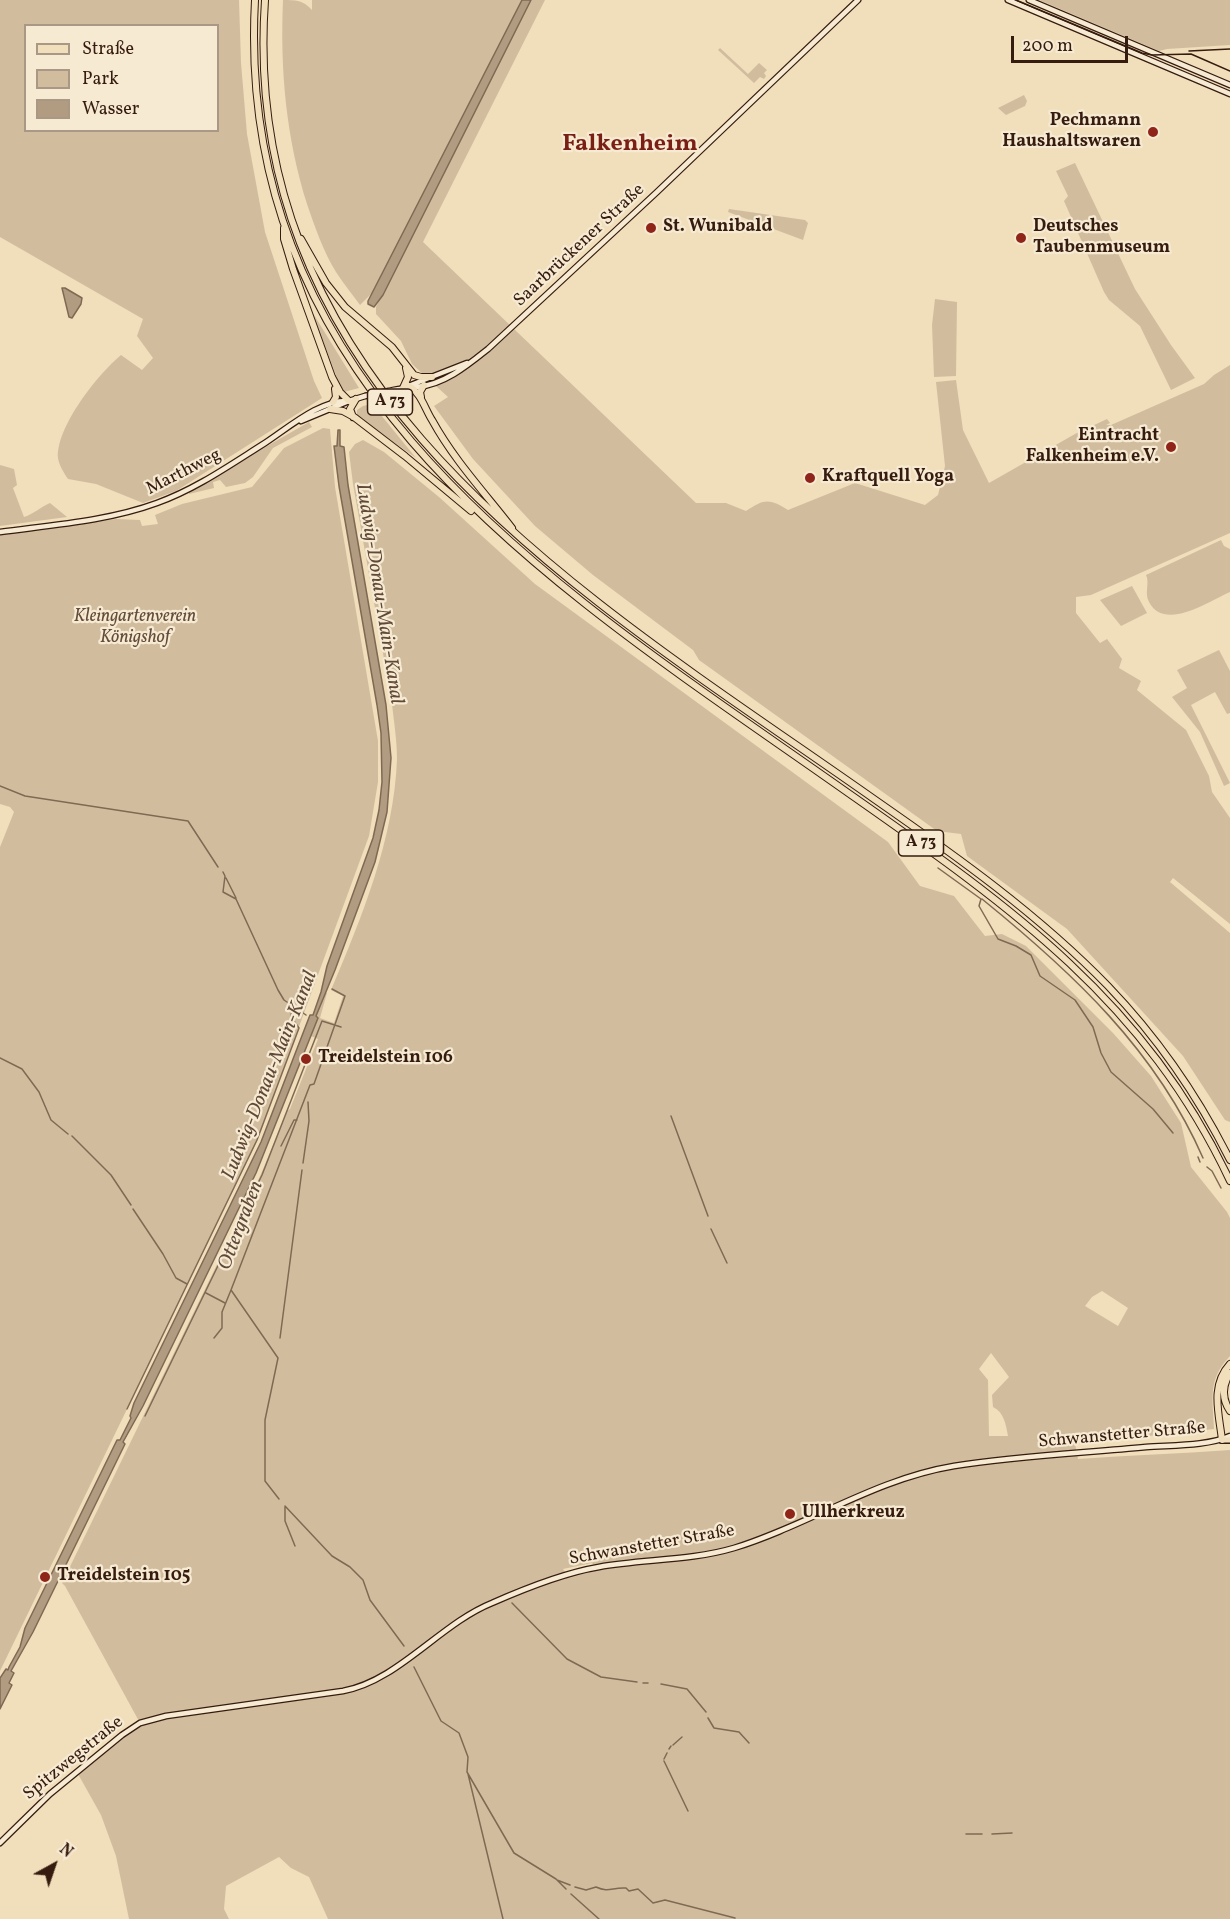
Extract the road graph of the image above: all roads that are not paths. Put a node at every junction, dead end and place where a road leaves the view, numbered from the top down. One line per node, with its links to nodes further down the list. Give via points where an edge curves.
1 (255, 0): 8 (highway, A 73, via 253,50 259,117)
2 (265, 0): 9 (highway, A 73, via 270,125)
3 (858, 0): 10 (main road, Saarbrückener Straße)
4 (1008, 0): 7 (main road)
5 (1029, 0): 6 (main road)
6 (1230, 85)
7 (1230, 94)
8 (283, 221): 12 (highway, via 291,262); 20 (highway, A 73, via 313,296 358,374 416,449)
9 (297, 233): 11 (highway, A 73, via 334,294 359,321 392,347); 22 (highway, A 73, via 331,310 380,389 451,474)
10 (474, 360): 13 (main road, Saarbrückener Straße); 14 (main road, Saarbrückener Straße, via 448,377)
11 (405, 365): 13 (highway, A 73, via 417,376); 15 (highway, A 73)
12 (333, 377): 16 (highway, via 340,392); 18 (highway, via 336,394)
13 (432, 377): 15 (main road, Saarbrückener Straße)
14 (424, 385): 15 (main road, Saarbrückener Straße); 17 (highway, via 420,392)
15 (406, 387): 16 (main road, Marthweg, bridge); 17 (highway, via 416,391)
16 (352, 400): 18 (main road, Marthweg); 19 (highway, A 73, via 350,409)
17 (423, 403): 22 (highway, via 466,472)
18 (328, 407): 19 (highway, A 73); 21 (main road, Marthweg, via 210,478 159,502 104,517)
19 (354, 417): 20 (highway, A 73)
20 (486, 520): 24 (highway, A 73, via 597,613 962,873 1052,946 1143,1041 1180,1091)
21 (0, 532)
22 (524, 542): 23 (highway, A 73, via 622,621 949,852 1042,924 1089,967 1144,1028 1183,1079)
23 (1230, 1160)
24 (1230, 1181)
25 (1230, 1364): 28 (highway, via 1222,1374 1217,1392)
26 (1230, 1373): 27 (highway, via 1224,1392)
27 (1230, 1411)
28 (1228, 1438): 29 (main road, Schwanstetter Straße, via 952,1466 905,1478 719,1552 600,1566 562,1576 472,1612 377,1679 356,1688)
29 (140, 1723): 30 (main road, Spitzwegstraße, via 55,1790)
30 (0, 1843)

